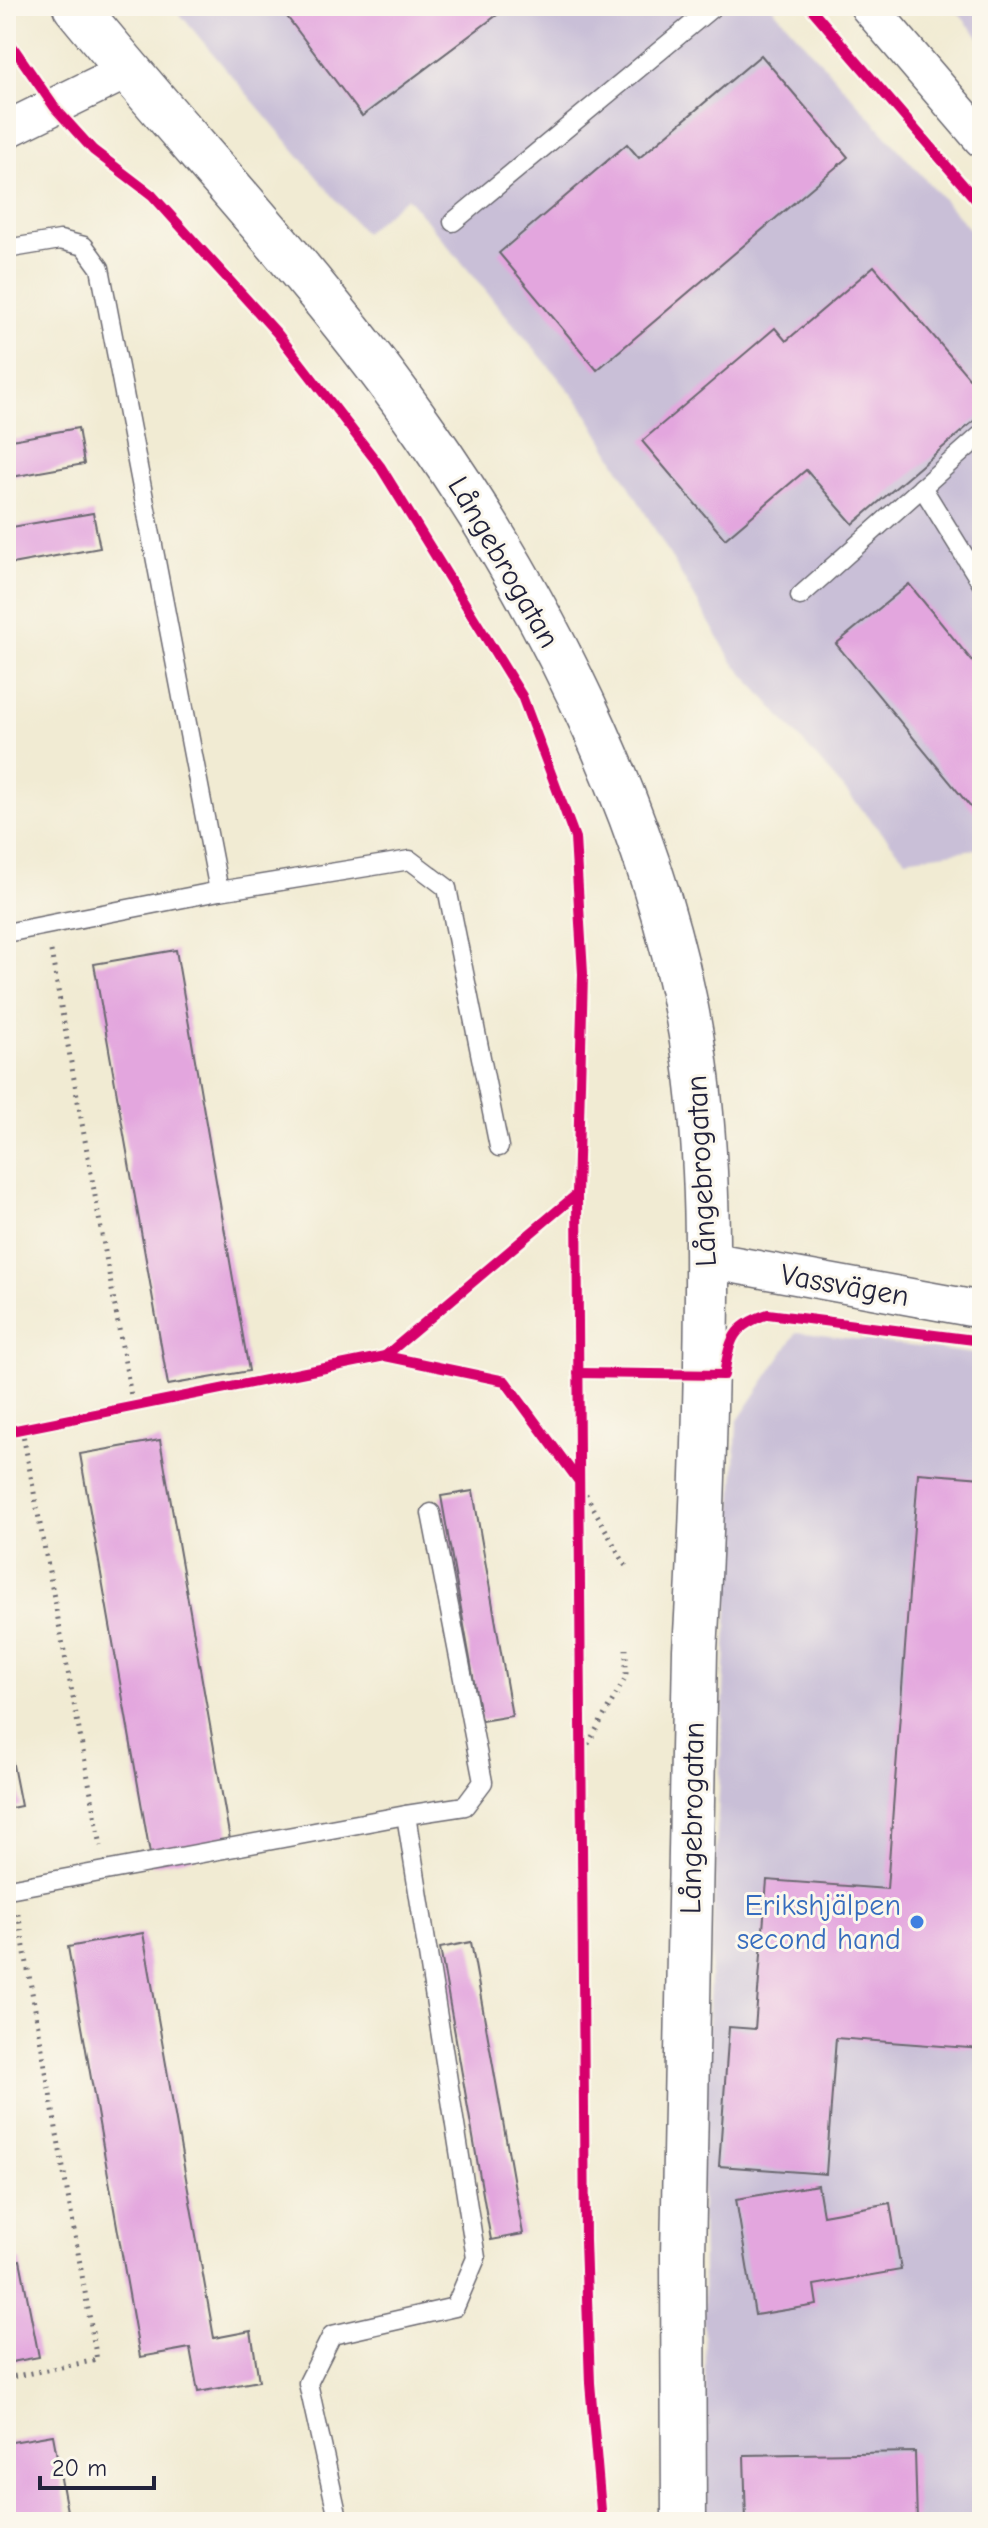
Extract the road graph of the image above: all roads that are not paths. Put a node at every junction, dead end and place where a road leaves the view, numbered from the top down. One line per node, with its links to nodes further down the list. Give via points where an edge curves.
1 (75, 6): 4 (main road, Långebrogatan)
2 (714, 6): 7 (lane)
3 (868, 6): 6 (street)
4 (128, 70): 5 (street); 16 (main road, Långebrogatan, via 329,305 423,429 474,505 564,667 637,837 679,979 705,1150)
5 (6, 130)
6 (982, 139)
7 (453, 222)
8 (6, 249): 13 (lane, via 60,240 84,246 100,268)
9 (982, 434): 10 (lane)
10 (922, 487): 11 (lane); 12 (lane)
11 (982, 584)
12 (800, 596)
13 (219, 891): 14 (lane); 15 (lane, via 410,860 447,888)
14 (6, 933)
15 (499, 1147)
16 (708, 1260): 17 (street, Vassvägen); 22 (main road, Långebrogatan, via 683,2256)
17 (982, 1310)
18 (431, 1513): 19 (lane, via 483,1782 465,1806)
19 (406, 1815): 20 (lane); 21 (lane, via 476,2258 455,2307 332,2335 308,2383)
20 (14, 1888)
21 (339, 2522)
22 (684, 2522)

